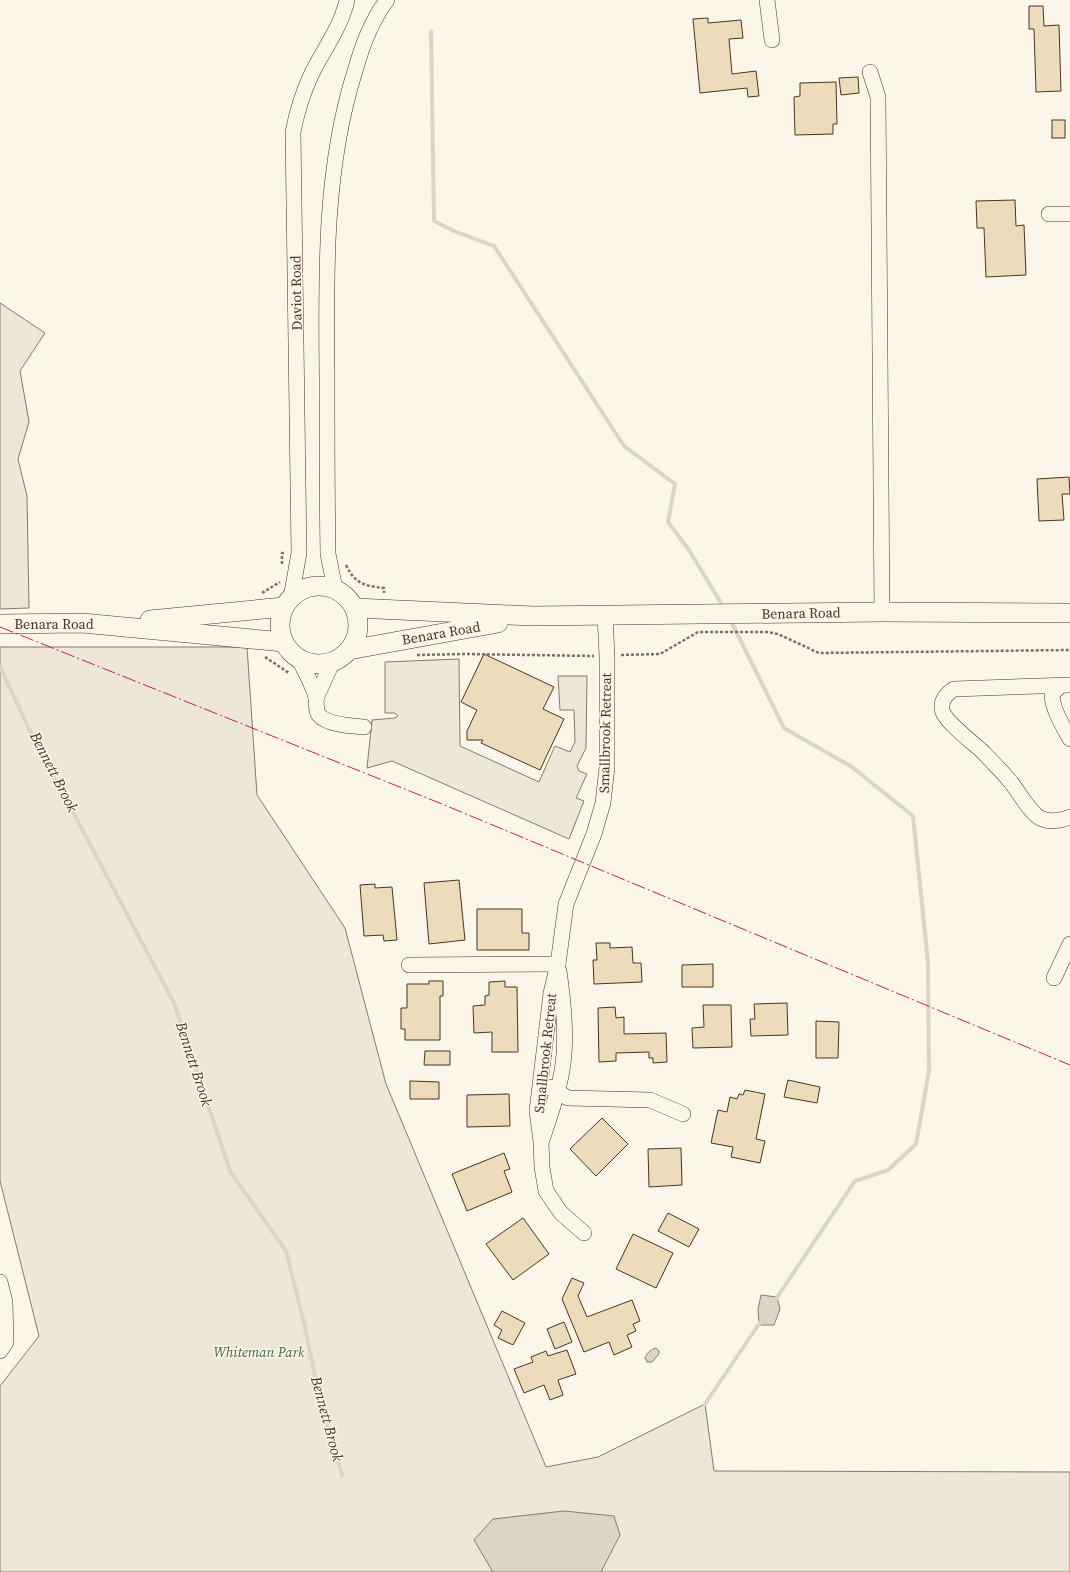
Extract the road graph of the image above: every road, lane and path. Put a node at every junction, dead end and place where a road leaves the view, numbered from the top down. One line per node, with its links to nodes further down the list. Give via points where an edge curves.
1 (347, 0): 8 (street, Daviot Road, via 338,27 303,93 293,132)
2 (388, 0): 9 (street, via 375,18 365,40 350,84 332,186 326,275)
3 (767, 0): 4 (street)
4 (772, 40)
5 (870, 72): 17 (street, via 878,97)
6 (1049, 214): 7 (street)
7 (1070, 214)
8 (299, 553): 10 (path, via 282,553); 14 (street, Daviot Road)
9 (328, 554): 12 (street); 16 (path, via 340,554 350,573 364,586 384,588)
10 (282, 567)
11 (281, 581): 13 (path)
12 (335, 589): 14 (main road, via 311,586 300,590); 15 (main road, via 350,600)
13 (261, 593)
14 (287, 603): 22 (main road, Benara Road); 24 (main road, via 280,619 280,631)
15 (355, 608): 16 (main road, Benara Road); 25 (main road, via 358,630)
16 (385, 610): 20 (main road, Benara Road)
17 (882, 612): 18 (main road, Benara Road); 19 (main road, Benara Road)
18 (1070, 613)
19 (605, 615): 20 (main road, Benara Road); 35 (street, Smallbrook Retreat, via 607,767 604,803 566,904)
20 (533, 616): 25 (main road, Benara Road)
21 (0, 624): 22 (main road, Benara Road)
22 (107, 624): 24 (main road, Benara Road)
23 (729, 632): 26 (path, via 778,634 819,653)
24 (284, 642): 27 (main road)
25 (349, 650): 28 (main road)
26 (1070, 650)
27 (298, 657): 28 (main road, via 321,664); 30 (street)
28 (333, 661): 30 (street)
29 (1065, 685): 32 (street, via 1052,694 1052,700); 33 (street, via 954,689 945,697 942,709 950,723 1001,770 1036,815 1050,821)
30 (316, 698): 31 (street, via 319,715 325,720)
31 (364, 727)
32 (1070, 739)
33 (1070, 818)
34 (1070, 944): 37 (street)
35 (558, 964): 36 (street); 38 (street, Smallbrook Retreat, via 551,993); 39 (street, Smallbrook Retreat, via 563,998 564,1054)
36 (409, 966)
37 (1054, 978)
38 (540, 1082): 39 (street); 41 (street, Smallbrook Retreat, via 537,1111)
39 (557, 1092): 40 (street, via 568,1098 650,1100); 41 (street, Smallbrook Retreat)
40 (683, 1114)
41 (541, 1142): 42 (street, Smallbrook Retreat, via 546,1190 561,1212)
42 (584, 1233)
43 (0, 1282): 44 (street, via 6,1302 6,1342)
44 (0, 1351)

